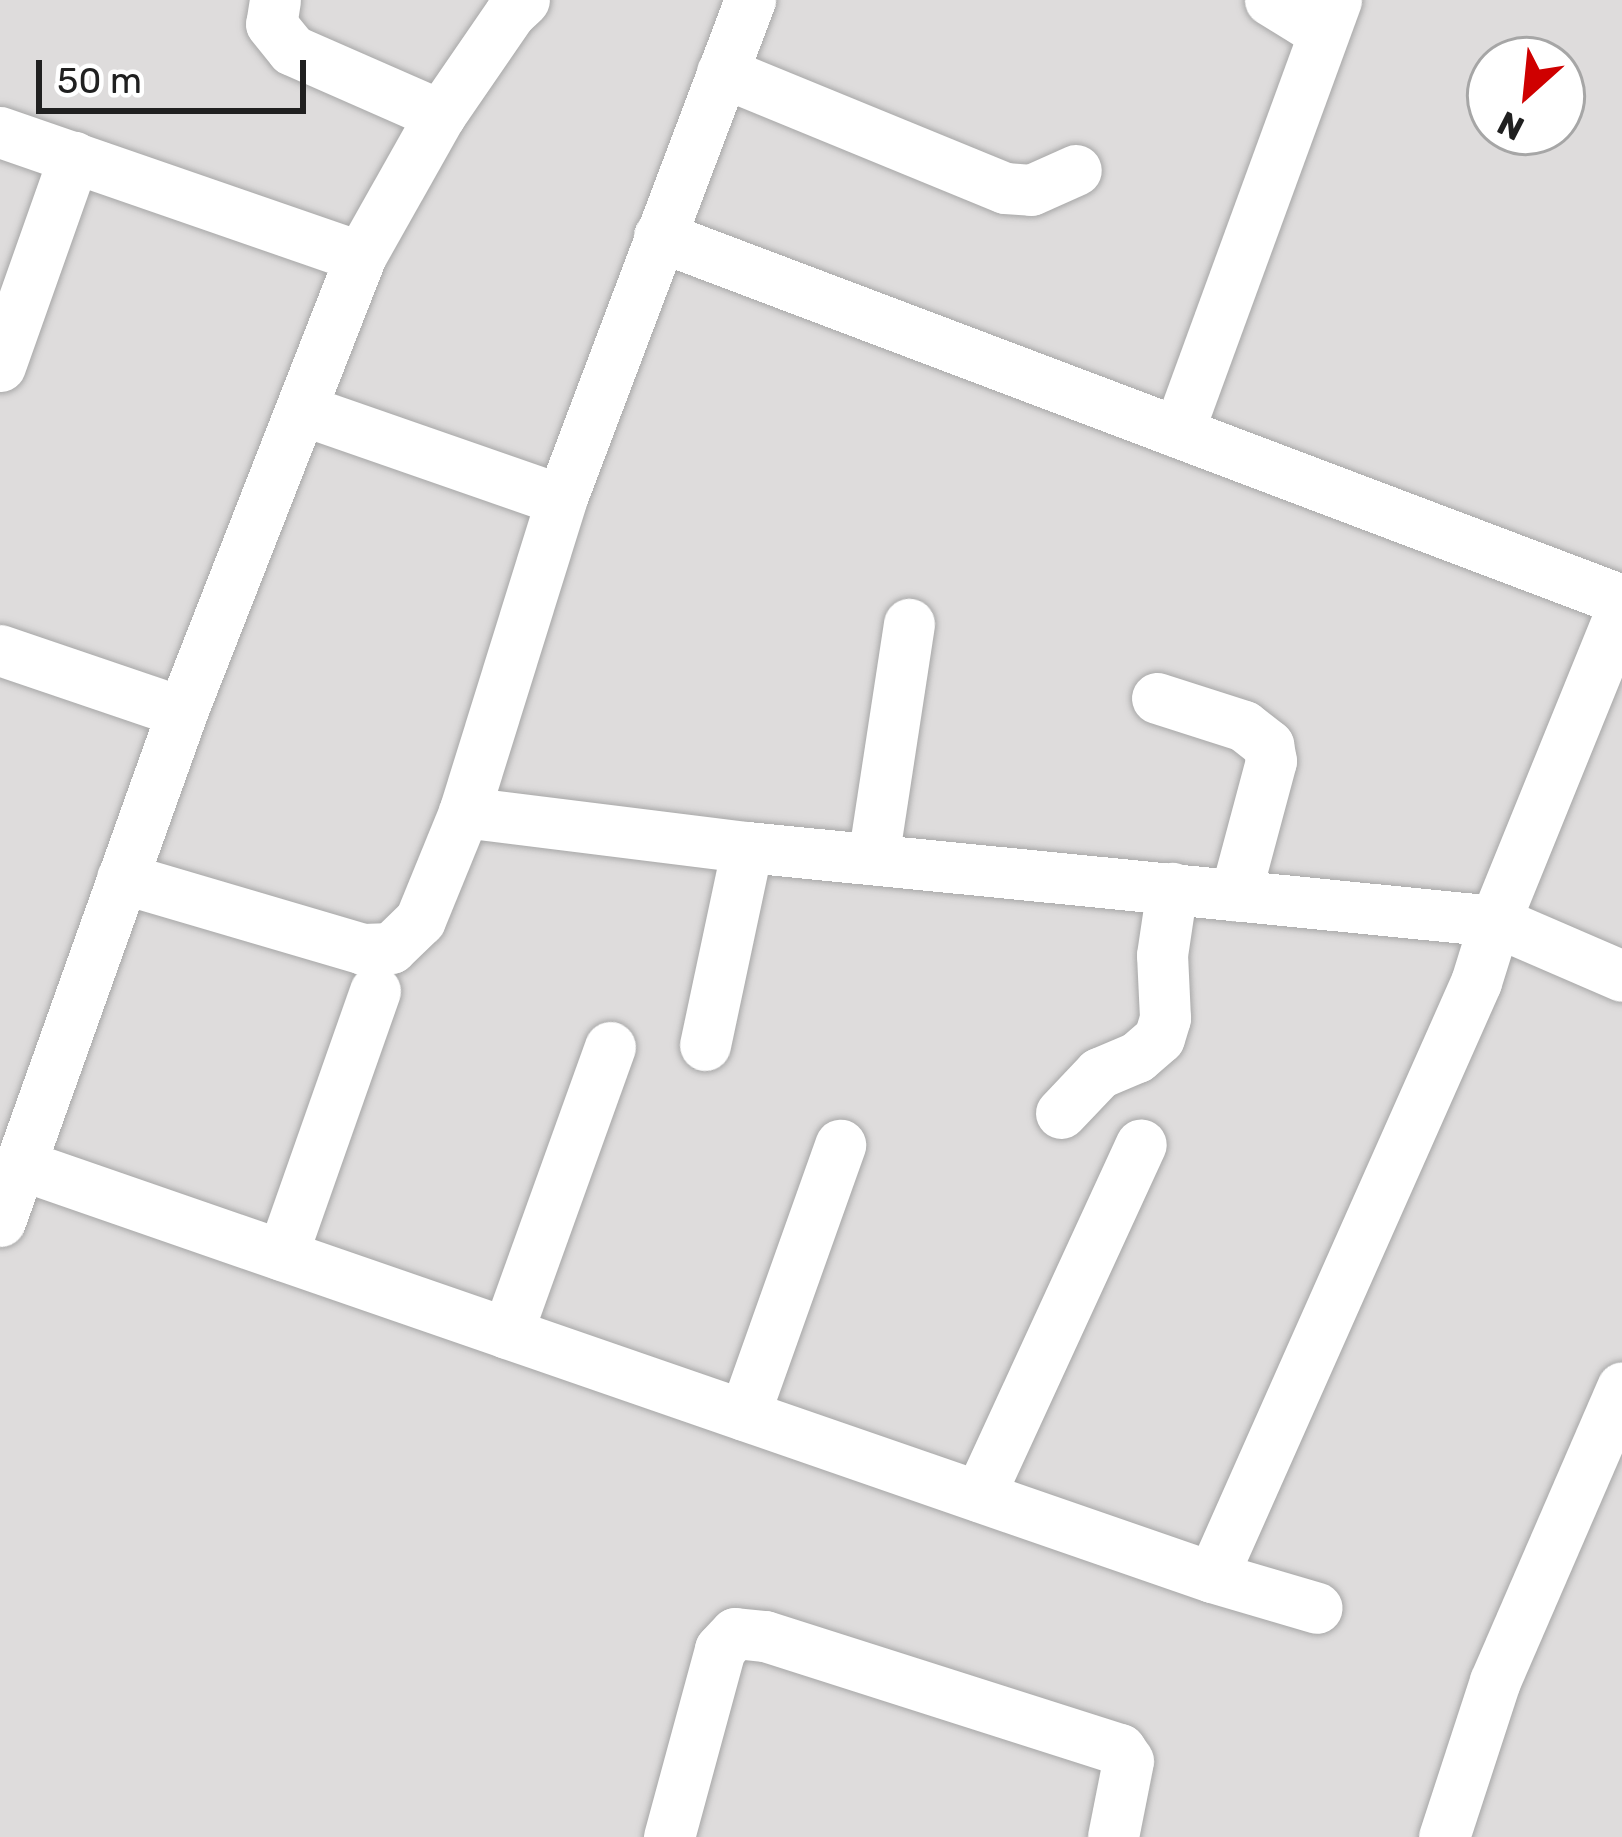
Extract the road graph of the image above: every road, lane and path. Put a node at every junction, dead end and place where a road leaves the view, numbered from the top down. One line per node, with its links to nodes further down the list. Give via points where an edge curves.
1 (275, 0): 7 (street, via 272,24 292,50)
2 (524, 0): 7 (street)
3 (749, 0): 6 (street)
4 (1270, 0): 5 (street)
5 (1329, 16): 15 (street)
6 (722, 72): 10 (street, via 1005,188 1031,190); 11 (street)
7 (440, 115): 12 (street)
8 (0, 131): 9 (street)
9 (74, 157): 12 (street); 13 (street)
10 (1076, 170)
11 (659, 236): 15 (street); 16 (street)
12 (360, 257): 14 (street)
13 (0, 366)
14 (303, 410): 16 (street); 22 (street)
15 (1178, 432): 17 (street)
16 (562, 500): 23 (street)
17 (1622, 604): 21 (street)
18 (909, 624): 25 (street)
19 (0, 650): 22 (street)
20 (1157, 698): 28 (street, via 1244,726 1268,745 1271,761)
21 (1603, 704): 29 (street)
22 (182, 712): 26 (street)
23 (464, 812): 24 (street); 26 (street, via 420,920 392,948 363,949)
24 (747, 847): 25 (street); 32 (street)
25 (873, 859): 27 (street)
26 (122, 878): 37 (street)
27 (1172, 888): 28 (street); 34 (street, via 1159,1038 1099,1073)
28 (1234, 895): 29 (street)
29 (1495, 921): 30 (street); 44 (street, via 1476,982)
30 (1622, 976)
31 (375, 991): 39 (street)
32 (705, 1045)
33 (610, 1047): 40 (street)
34 (1060, 1113)
35 (1141, 1144): 43 (street)
36 (840, 1145): 42 (street)
37 (19, 1164): 38 (street); 39 (street)
38 (0, 1218)
39 (282, 1255): 40 (street)
40 (507, 1333): 42 (street)
41 (1622, 1387): 48 (street, via 1495,1681)
42 (744, 1414): 43 (street)
43 (979, 1496): 44 (street)
44 (1212, 1577): 45 (street)
45 (1317, 1608)
46 (669, 1837): 47 (street, via 720,1649 735,1634 765,1636 1120,1749 1128,1761)
47 (1113, 1837)
48 (1444, 1837)

